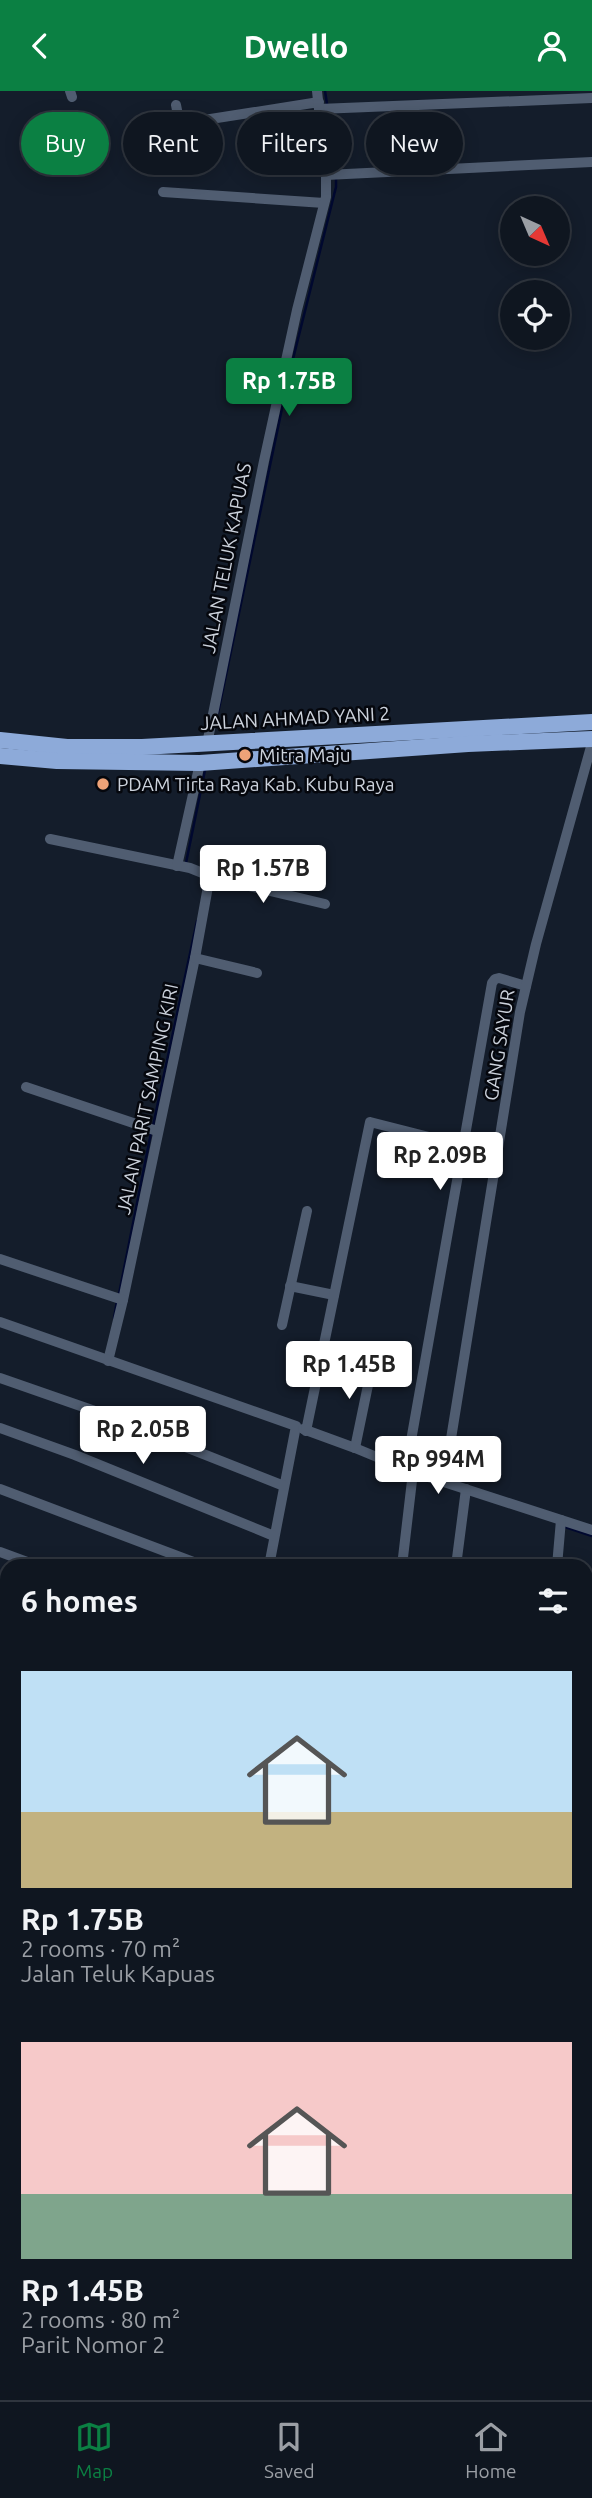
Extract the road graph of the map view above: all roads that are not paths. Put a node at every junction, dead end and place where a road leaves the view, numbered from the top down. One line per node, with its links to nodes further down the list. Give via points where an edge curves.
1 (317, 91): 4 (street, JALAN TELUK KAPUAS)
2 (592, 98): 4 (street)
3 (176, 105): 4 (street, via 179,120 185,123)
4 (323, 107): 5 (street, JALAN TELUK KAPUAS)
5 (324, 112)
6 (592, 162): 7 (street)
7 (352, 173)
8 (331, 175): 10 (street, JALAN TELUK KAPUAS)
9 (163, 192): 10 (street)
10 (324, 203): 15 (street, JALAN TELUK KAPUAS, via 269,436)
11 (592, 722): 12 (highway, JALAN AHMAD YANI 2)
12 (468, 728): 15 (highway, JALAN AHMAD YANI 2); 16 (highway)
13 (0, 740): 15 (highway, JALAN AHMAD YANI 2, via 67,747)
14 (592, 741): 16 (highway, JALAN AHMAD YANI 2); 25 (street, GANG SAYUR)
15 (210, 744)
16 (468, 744): 18 (highway, JALAN AHMAD YANI 2)
17 (0, 756): 18 (highway, JALAN AHMAD YANI 2)
18 (205, 763): 20 (street)
19 (50, 839): 20 (street)
20 (183, 867): 21 (street)
21 (206, 876): 22 (street); 23 (street, JALAN PARIT SAMPING KIRI, via 209,886)
22 (326, 904)
23 (195, 958): 24 (street); 27 (street, JALAN PARIT SAMPING KIRI)
24 (257, 972)
25 (526, 986): 42 (street, via 499,978 492,983); 43 (street, GANG SAYUR)
26 (26, 1087): 27 (street)
27 (152, 1130): 33 (street, JALAN PARIT SAMPING KIRI)
28 (429, 1137): 32 (street, via 370,1122)
29 (307, 1211): 31 (street)
30 (0, 1259): 33 (street)
31 (290, 1286): 32 (street); 35 (street)
32 (334, 1295): 40 (street)
33 (123, 1300): 36 (street, JALAN PARIT SAMPING KIRI)
34 (0, 1322): 36 (street)
35 (282, 1325)
36 (108, 1361): 40 (street)
37 (373, 1361): 41 (street)
38 (0, 1378): 44 (street)
39 (0, 1428): 49 (street)
40 (301, 1429): 41 (street); 44 (street)
41 (355, 1448): 42 (street)
42 (410, 1471): 43 (street); 54 (street)
43 (444, 1482): 46 (street)
44 (284, 1486): 49 (street)
45 (0, 1489): 52 (street)
46 (466, 1489): 47 (street); 55 (street)
47 (561, 1520): 48 (street); 56 (street)
48 (592, 1529)
49 (274, 1536): 53 (street)
50 (0, 1552): 51 (street)
51 (19, 1559)
52 (185, 1559)
53 (270, 1559)
54 (403, 1559)
55 (457, 1559)
56 (557, 1559)

